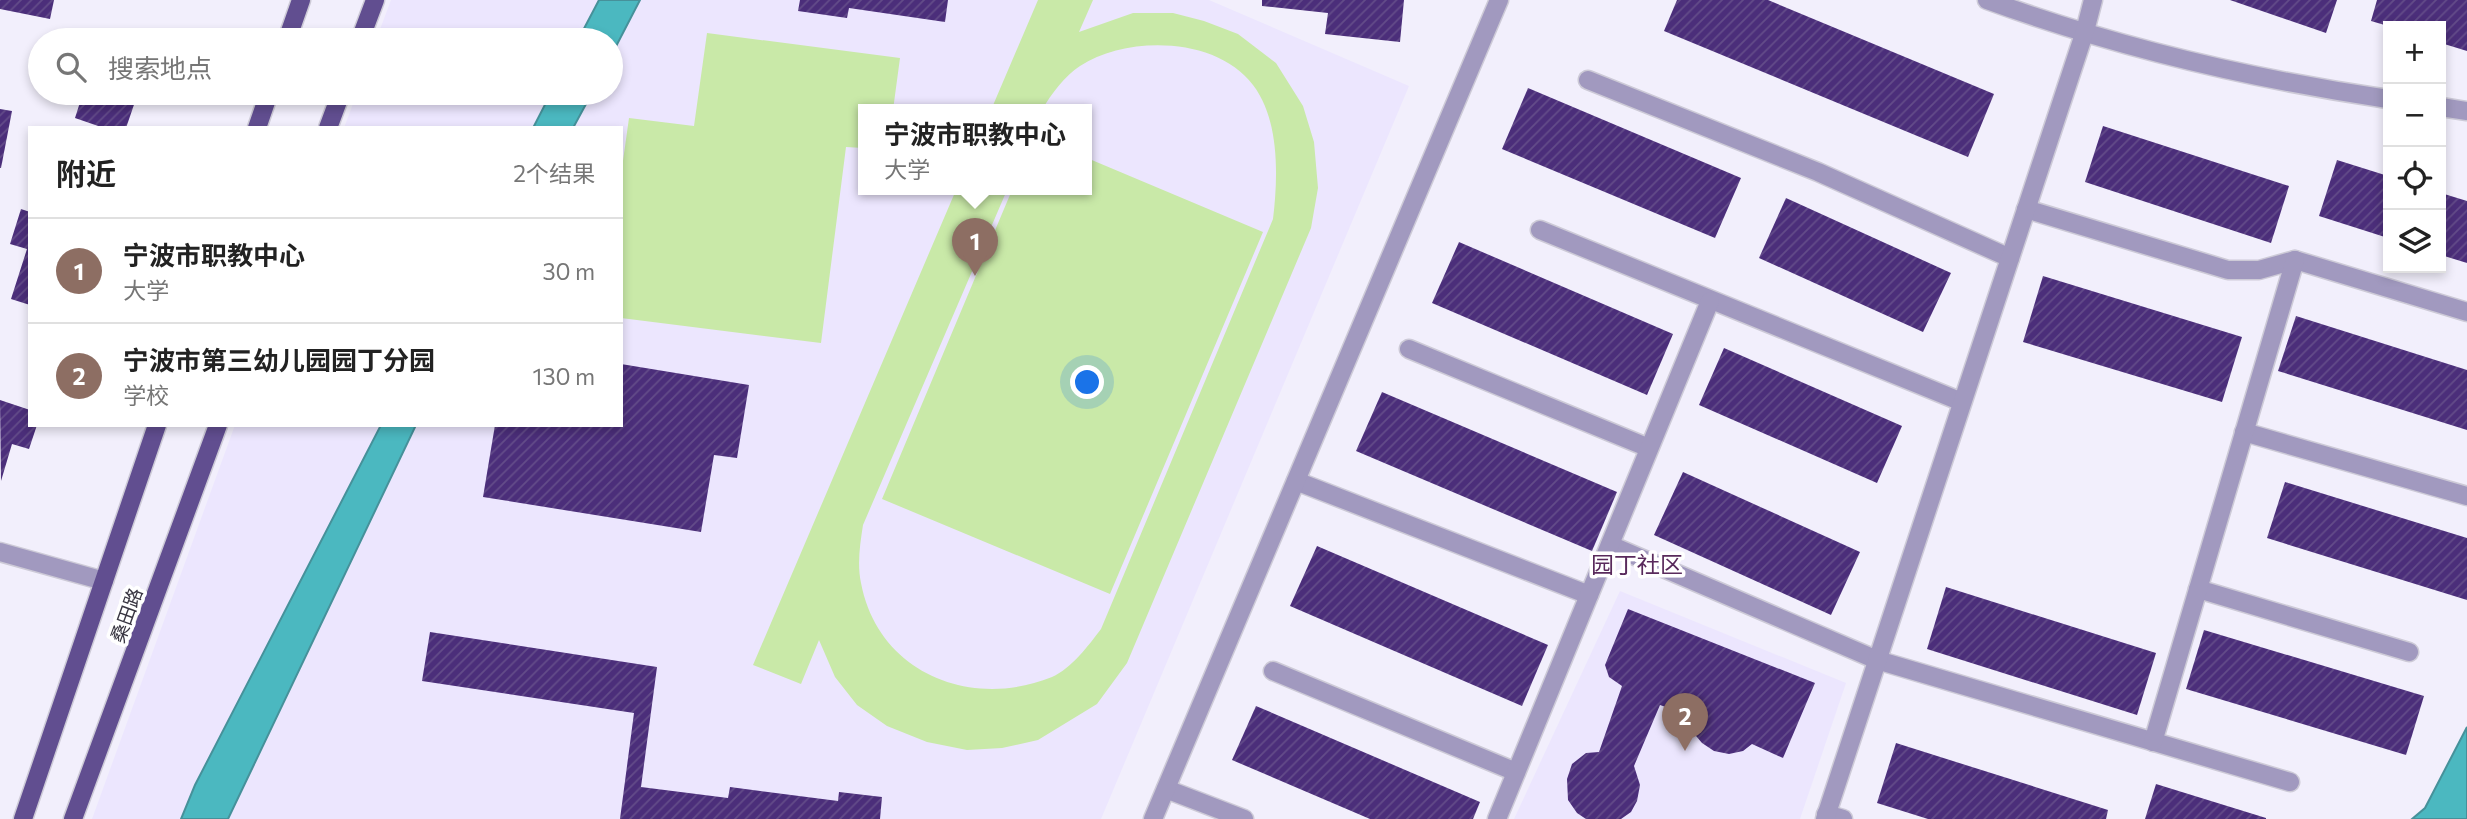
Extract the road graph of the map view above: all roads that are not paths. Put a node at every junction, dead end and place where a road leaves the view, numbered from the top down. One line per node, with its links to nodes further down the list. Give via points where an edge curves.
1 (301, 0): 6 (main road)
2 (375, 0): 7 (main road)
3 (1499, 0): 29 (street)
4 (1987, 0): 8 (street)
5 (2093, 0): 8 (street)
6 (291, 28)
7 (364, 28)
8 (2085, 31): 10 (street, via 2206,65); 17 (street)
9 (1588, 80): 19 (street, via 1818,172)
10 (2383, 98)
11 (265, 105): 15 (main road)
12 (337, 105): 16 (main road)
13 (2446, 108): 14 (street)
14 (2467, 111)
15 (258, 126)
16 (329, 126)
17 (2026, 209): 19 (street); 20 (street, via 2228,270 2259,270)
18 (1540, 230): 21 (street)
19 (2010, 258): 24 (street)
20 (2295, 260): 22 (street); 27 (street)
21 (1710, 301): 24 (street); 28 (street)
22 (2467, 312)
23 (1409, 349): 28 (street)
24 (1962, 402): 37 (street)
25 (155, 427): 33 (main road, 桑田路)
26 (217, 427): 45 (main road, 桑田路)
27 (2244, 432): 30 (street); 34 (street)
28 (1649, 448): 31 (street)
29 (1296, 481): 35 (street); 42 (street)
30 (2467, 496)
31 (1609, 545): 35 (street); 37 (street)
32 (0, 552): 33 (street)
33 (104, 581): 44 (main road, 桑田路)
34 (2198, 589): 36 (street); 39 (street)
35 (1589, 595): 40 (street)
36 (2409, 652)
37 (1877, 660): 39 (street); 43 (street)
38 (1273, 671): 40 (street)
39 (2153, 742): 41 (street)
40 (1516, 772): 48 (street)
41 (2290, 782)
42 (1166, 789): 46 (street); 47 (street)
43 (1832, 817)
44 (23, 819)
45 (73, 819)
46 (1153, 819)
47 (1244, 819)
48 (1497, 819)

